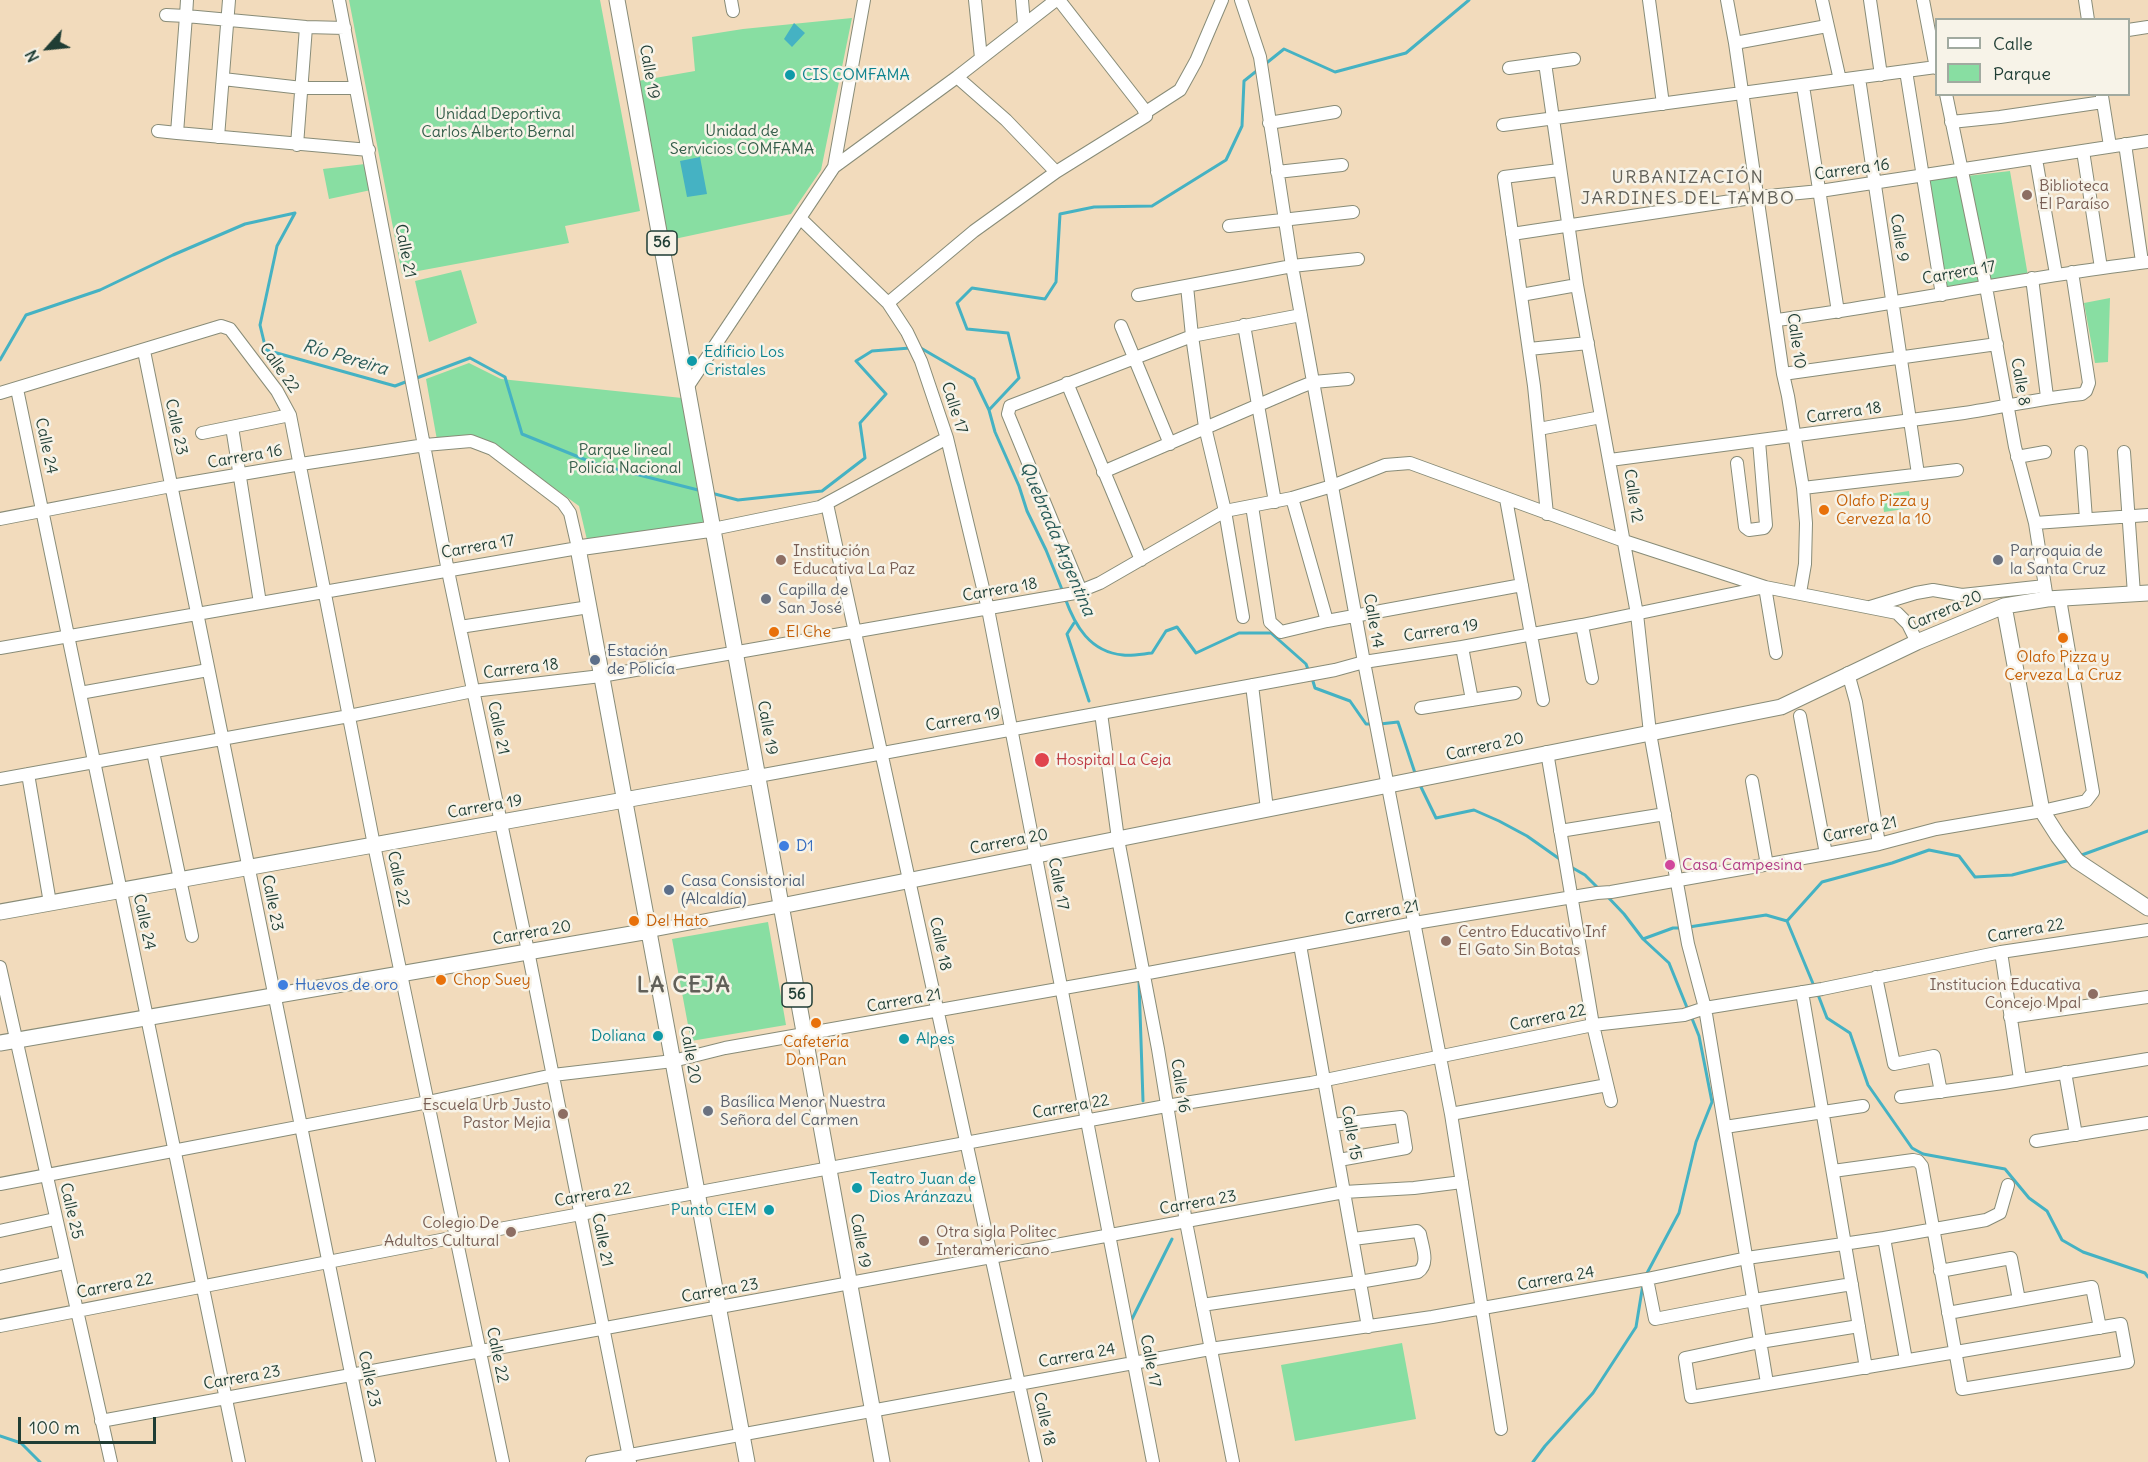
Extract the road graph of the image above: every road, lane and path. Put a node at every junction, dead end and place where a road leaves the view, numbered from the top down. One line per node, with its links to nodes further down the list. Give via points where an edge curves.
1 (187, 0): 18 (street)
2 (229, 0): 20 (street)
3 (339, 0): 25 (street, Calle 21)
4 (617, 0): 112 (main road, Calle 19 / 56)
5 (864, 0): 55 (street)
6 (975, 0): 28 (street)
7 (1022, 0): 21 (street)
8 (1057, 0): 21 (street); 48 (street)
9 (1222, 0): 48 (street, via 1180,90)
10 (1241, 0): 51 (street, Calle 14, via 1260,57)
11 (1649, 0): 46 (street)
12 (1727, 0): 27 (street, Calle 10)
13 (1822, 0): 22 (street)
14 (1870, 0): 35 (street)
15 (1923, 0): 31 (street)
16 (2085, 0): 19 (street)
17 (166, 15): 18 (street)
18 (186, 16): 20 (street); 54 (street)
19 (2088, 18)
20 (228, 19): 23 (street); 38 (street)
21 (1024, 24): 28 (street)
22 (1827, 26): 27 (street); 39 (street)
23 (306, 27): 25 (street); 41 (street)
24 (2148, 27): 26 (street)
25 (345, 28): 42 (street, Calle 21)
26 (2130, 30)
27 (1735, 43): 43 (street, Calle 10)
28 (981, 58): 36 (street)
29 (1574, 59): 30 (street)
30 (1545, 63): 32 (street); 49 (street, Calle 12)
31 (1935, 63)
32 (1509, 68)
33 (1935, 68): 34 (street)
34 (1906, 71): 35 (street); 71 (street)
35 (1881, 75): 37 (street)
36 (957, 77): 62 (street); 69 (street)
37 (1859, 78): 39 (street); 72 (street, Calle 9)
38 (223, 79): 41 (street); 56 (street)
39 (1840, 80): 40 (street)
40 (1803, 86): 43 (street); 73 (street)
41 (302, 88): 42 (street); 59 (street)
42 (356, 88): 61 (street, Calle 21)
43 (1743, 94): 46 (street); 74 (street, Calle 10)
44 (1946, 96): 50 (street, Calle 8)
45 (2103, 98): 50 (street); 60 (street)
46 (1663, 104): 49 (street)
47 (1335, 111): 51 (street)
48 (1146, 112): 69 (street, via 1144,119)
49 (1552, 118): 52 (street); 67 (street, Calle 12)
50 (1951, 122): 68 (street, Calle 8)
51 (1269, 123): 70 (street, Calle 14)
52 (1503, 125)
53 (158, 131): 54 (street)
54 (177, 133): 56 (street)
55 (840, 135): 62 (street); 66 (street)
56 (218, 137): 59 (street)
57 (2148, 141): 58 (street, Carrera 16)
58 (2125, 144): 60 (street, Carrera 16); 82 (street)
59 (297, 145): 61 (street)
60 (2110, 146): 63 (street, Carrera 16)
61 (369, 150): 129 (street, Calle 21)
62 (858, 150): 66 (street)
63 (2083, 151): 64 (street, Carrera 16); 84 (street)
64 (2037, 159): 68 (street, Carrera 16); 86 (street)
65 (1341, 165): 70 (street)
66 (834, 167): 76 (street)
67 (1559, 170): 78 (street, Calle 12); 80 (street, via 1504,177)
68 (1960, 170): 71 (street, Carrera 16); 90 (street, Calle 8)
69 (1056, 172): 94 (street, via 960,241)
70 (1277, 172): 77 (street, Calle 14)
71 (1923, 176): 72 (street, Carrera 16); 93 (street)
72 (1874, 183): 73 (street, Carrera 16); 95 (street, Calle 9)
73 (1820, 191): 74 (street, Carrera 16); 96 (street)
74 (1758, 197): 78 (street, Carrera 16); 98 (street, Calle 10)
75 (1353, 212): 77 (street)
76 (800, 218): 94 (street, Calle 17); 112 (street)
77 (1284, 218): 79 (street); 83 (street, Calle 14)
78 (1567, 225): 80 (street, Carrera 16); 88 (street, Calle 12)
79 (1229, 226)
80 (1512, 234): 92 (street)
81 (1358, 259): 83 (street)
82 (2145, 262): 84 (street, Carrera 17)
83 (1292, 266): 89 (street); 97 (street, Calle 14)
84 (2101, 268): 85 (street, Carrera 17)
85 (2072, 272): 86 (street, Carrera 17); 115 (street, Carrera 18, via 2089,383 2082,393)
86 (2056, 274): 87 (street, Carrera 17)
87 (2032, 278): 90 (street, Carrera 17); 115 (street)
88 (1577, 285): 92 (street); 102 (street, Calle 12)
89 (1187, 286): 91 (street); 101 (street)
90 (1986, 287): 93 (street, Carrera 17); 103 (street, Calle 8)
91 (1138, 295)
92 (1521, 295): 104 (street)
93 (1942, 295): 95 (street, Carrera 17)
94 (888, 303): 126 (street, Calle 17, via 908,332 921,361)
95 (1892, 303): 96 (street, Carrera 17); 107 (street, Calle 9)
96 (1838, 312): 98 (street, Carrera 17)
97 (1301, 315): 99 (street); 110 (street, Calle 14)
98 (1777, 320): 108 (street, Calle 10)
99 (1244, 325): 101 (street); 116 (street)
100 (1120, 326): 106 (street)
101 (1192, 336): 106 (street); 122 (street)
102 (1588, 343): 104 (street); 119 (street, Calle 12)
103 (1997, 344): 107 (street); 117 (street, Calle 8)
104 (1529, 349): 123 (street)
105 (144, 351): 113 (street); 118 (street, Calle 22, via 221,326 230,329 277,391); 141 (street, Calle 23)
106 (1133, 357): 111 (street); 128 (street)
107 (1901, 359): 108 (street); 120 (street, Calle 9)
108 (1783, 374): 125 (street, Calle 10)
109 (1348, 379): 110 (street)
110 (1313, 382): 116 (street); 142 (street, Calle 14)
111 (1067, 383): 138 (street); 165 (street, via 1018,402 1008,411)
112 (688, 386): 157 (main road, Calle 19 / 56)
113 (17, 389): 114 (street); 149 (street, Calle 24)
114 (0, 393)
115 (2047, 397): 117 (street, Carrera 18)
116 (1259, 404): 122 (street); 146 (street)
117 (2008, 407): 120 (street, Carrera 18); 133 (street, Calle 8)
118 (290, 416): 121 (street); 136 (street, Calle 22)
119 (1601, 417): 123 (street); 134 (street, Calle 12)
120 (1910, 420): 125 (street, Carrera 18); 140 (street, Calle 9)
121 (232, 427): 124 (street); 139 (street)
122 (1205, 427): 128 (street); 150 (street)
123 (1539, 429): 151 (street)
124 (202, 433)
125 (1794, 437): 127 (street, Carrera 18); 143 (street, Calle 10)
126 (947, 438): 147 (street, Carrera 17); 173 (street, Calle 17)
127 (1759, 441): 134 (street, Carrera 18); 135 (street, via 1764,528 1745,527)
128 (1170, 444): 138 (street)
129 (425, 445): 136 (street, Carrera 16); 159 (street, Carrera 16, via 471,441 492,449 563,503 570,513); 161 (street, Calle 21)
130 (2045, 452): 133 (street)
131 (2081, 452): 155 (street)
132 (2124, 452): 153 (street)
133 (2017, 457): 156 (street, Calle 8)
134 (1610, 460): 158 (street, Calle 12)
135 (1737, 463)
136 (301, 464): 139 (street, Carrera 16); 164 (street, Calle 22)
137 (1957, 470): 140 (street)
138 (1103, 472): 160 (street)
139 (240, 474): 141 (street, Carrera 16); 169 (street)
140 (1918, 474): 143 (street)
141 (171, 486): 149 (street, Carrera 16); 174 (street, Calle 23)
142 (1332, 486): 144 (street); 145 (street, via 1385,465 1410,464); 177 (street, Calle 14)
143 (1803, 488): 166 (street, Calle 10, via 1807,536)
144 (1292, 498): 146 (street); 178 (street)
145 (1506, 499): 151 (street); 162 (street)
146 (1275, 502): 148 (street)
147 (827, 504): 157 (street, Carrera 17); 181 (street, Calle 18)
148 (1252, 507): 150 (street); 178 (street, via 1270,622 1281,632)
149 (42, 511): 154 (street, Carrera 16); 183 (street, Calle 24)
150 (1225, 511): 160 (street, Carrera 18); 176 (street)
151 (1547, 513): 158 (street)
152 (2148, 515): 153 (street)
153 (2129, 516): 155 (street); 167 (street)
154 (0, 519)
155 (2086, 519): 156 (street)
156 (2035, 523): 168 (street, Calle 8)
157 (712, 529): 159 (main road, Carrera 17); 187 (main road, Calle 19 / 56)
158 (1624, 541): 163 (street); 175 (street, Calle 12)
159 (578, 548): 161 (street, Carrera 17); 170 (main road, Calle 20)
160 (1141, 560): 165 (street, Carrera 18)
161 (448, 571): 164 (street, Carrera 17); 180 (street, Calle 21)
162 (1522, 585): 177 (street); 182 (street)
163 (1765, 587): 166 (street, Carrera 19); 175 (street, Carrera 19); 188 (street)
164 (325, 592): 169 (street, Carrera 17); 202 (street, Calle 22)
165 (1078, 592): 173 (street, Carrera 18)
166 (1800, 593): 172 (street, Carrera 19)
167 (2141, 593): 168 (main road, Carrera 20)
168 (2051, 595): 171 (main road, Carrera 20); 172 (street, via 1962,595 1933,590); 216 (street, Calle 8)
169 (260, 603): 174 (street, Carrera 17)
170 (589, 606): 180 (street); 192 (main road, Calle 20)
171 (2004, 606): 184 (main road, Carrera 20); 219 (main road)
172 (1869, 607): 184 (street, Carrera 19, via 1897,613)
173 (988, 609): 181 (street, Carrera 18); 204 (street, Calle 17)
174 (197, 614): 183 (street, Carrera 17); 190 (street, Calle 23)
175 (1637, 614): 179 (street, Carrera 19); 205 (street, Calle 12)
176 (1243, 617)
177 (1356, 617): 178 (street); 189 (street, Calle 14)
178 (1327, 621)
179 (1582, 625): 182 (street, Carrera 19); 193 (street)
180 (460, 627): 195 (street, Calle 21)
181 (855, 632): 187 (street, Carrera 18); 209 (street, Calle 18)
182 (1531, 634): 185 (street, Carrera 19); 199 (street)
183 (68, 636): 186 (street, Carrera 17); 196 (street, Calle 24)
184 (1917, 642): 191 (main road, Carrera 20)
185 (1462, 647): 189 (street, Carrera 19); 198 (street)
186 (0, 648)
187 (735, 652): 192 (street, Carrera 18); 212 (main road, Calle 19 / 56)
188 (1776, 653)
189 (1364, 662): 194 (street, Carrera 19); 215 (street, Calle 14)
190 (208, 670): 196 (street); 206 (street, Calle 23)
191 (1848, 674): 205 (main road, Carrera 20, via 1780,707); 224 (street)
192 (602, 676): 195 (street, Carrera 18); 217 (main road, Calle 20)
193 (1592, 678)
194 (1252, 685): 201 (street, Carrera 19); 218 (street)
195 (474, 691): 202 (street, Carrera 18); 221 (street, Calle 21)
196 (80, 693): 210 (street, Calle 24)
197 (1515, 693): 198 (street)
198 (1472, 700): 200 (street)
199 (1543, 700)
200 (1420, 708)
201 (1101, 713): 204 (street, Carrera 19); 223 (street, Calle 16)
202 (349, 716): 206 (street, Carrera 18); 225 (street, Calle 22)
203 (1800, 716): 226 (street)
204 (1012, 729): 209 (street, Carrera 19); 227 (street, Calle 17)
205 (1650, 733): 208 (main road, Carrera 20); 220 (street, Calle 12)
206 (223, 740): 207 (street, Carrera 18); 229 (street, Calle 23)
207 (153, 752): 210 (street, Carrera 18); 230 (street)
208 (1547, 752): 215 (main road, Carrera 20); 222 (street)
209 (882, 753): 212 (street, Carrera 19); 232 (street, Calle 18)
210 (94, 762): 211 (street, Carrera 18); 233 (street, Calle 24)
211 (28, 774): 213 (street, Carrera 18); 235 (street)
212 (758, 776): 217 (main road, Carrera 19); 236 (main road, Calle 19 / 56)
213 (0, 779)
214 (1752, 781): 228 (street)
215 (1387, 786): 218 (main road, Carrera 20); 239 (street, Calle 14)
216 (2093, 792): 219 (street, Carrera 21, via 2086,801)
217 (624, 800): 221 (main road, Carrera 19); 241 (main road, Calle 20)
218 (1267, 809): 223 (main road, Carrera 20)
219 (2043, 811): 224 (street, Carrera 21, via 1936,829); 237 (main road, via 2074,857)
220 (1665, 814): 222 (street); 231 (street, Calle 12)
221 (501, 822): 225 (main road, Carrera 19); 244 (street, Calle 21)
222 (1560, 831): 234 (street)
223 (1118, 839): 227 (main road, Carrera 20); 248 (street, Calle 16)
224 (1879, 844): 226 (street, Carrera 21)
225 (374, 845): 229 (main road, Carrera 19); 247 (street, Calle 22)
226 (1826, 854): 228 (street, Carrera 21)
227 (1036, 855): 232 (main road, Carrera 20); 250 (street, Calle 17)
228 (1767, 865): 231 (street, Carrera 21)
229 (248, 867): 230 (main road, Carrera 19); 252 (street, Calle 23)
230 (180, 879): 233 (main road, Carrera 19); 242 (street)
231 (1675, 879): 234 (street, Carrera 21); 254 (street, Calle 12)
232 (909, 880): 236 (main road, Carrera 20); 255 (street, Calle 18)
233 (121, 890): 235 (main road, Carrera 19); 256 (street, Calle 24)
234 (1570, 898): 239 (street, Carrera 21); 258 (street)
235 (50, 903): 238 (main road, Carrera 19)
236 (781, 906): 241 (street, Carrera 20); 259 (main road, Calle 19 / 56)
237 (2148, 908)
238 (0, 912)
239 (1415, 923): 243 (street, Carrera 21); 262 (street, Calle 14)
240 (2148, 930): 245 (street, Carrera 22)
241 (649, 931): 244 (main road, Carrera 20); 264 (main road, Calle 20)
242 (192, 936)
243 (1300, 945): 248 (street, Carrera 21); 268 (street, Calle 15)
244 (528, 951): 247 (main road, Carrera 20); 266 (street, Calle 21)
245 (2001, 952): 249 (street, Carrera 22); 257 (street)
246 (0, 967): 260 (street, Calle 25)
247 (401, 974): 252 (main road, Carrera 20); 273 (street, Calle 22)
248 (1143, 974): 250 (street, Carrera 21); 274 (street, Calle 16)
249 (1876, 977): 251 (street, Carrera 22); 270 (street, via 1894,1064 1934,1056)
250 (1062, 989): 255 (street, Carrera 21); 278 (street, Calle 17)
251 (1811, 991): 254 (street, Carrera 22); 276 (street)
252 (274, 996): 256 (main road, Carrera 20); 282 (street, Calle 23)
253 (2148, 997): 257 (street)
254 (1705, 1008): 258 (street, Carrera 22); 281 (street, Calle 12)
255 (938, 1011): 259 (street, Carrera 21); 285 (street, Calle 18)
256 (147, 1017): 260 (main road, Carrera 20); 286 (street, Calle 24)
257 (2010, 1017): 267 (street)
258 (1593, 1025): 262 (street, Carrera 22); 269 (street)
259 (805, 1035): 264 (street, Carrera 21); 288 (main road, Calle 19 / 56)
260 (16, 1040): 261 (main road, Carrera 20); 290 (street, Calle 25)
261 (0, 1043)
262 (1442, 1058): 268 (street, Carrera 22); 277 (street, Calle 14)
263 (2148, 1059): 265 (street)
264 (673, 1061): 266 (street, Carrera 21); 294 (main road, Calle 20)
265 (2065, 1072): 267 (street); 283 (street)
266 (553, 1075): 273 (street, Carrera 21); 296 (street, Calle 21)
267 (2020, 1079): 270 (street)
268 (1324, 1080): 274 (street, Carrera 22); 280 (street, Calle 15)
269 (1607, 1085): 272 (street); 277 (street)
270 (1941, 1092): 271 (street)
271 (1901, 1097)
272 (1611, 1101)
273 (428, 1102): 282 (street, Carrera 21); 302 (street, Calle 22)
274 (1166, 1106): 278 (street, Carrera 22); 298 (street, Calle 16)
275 (1863, 1106): 276 (street)
276 (1823, 1112): 281 (street); 289 (street)
277 (1456, 1113): 291 (street, Calle 14)
278 (1087, 1121): 285 (street, Carrera 22); 301 (street, Calle 17)
279 (2148, 1123): 283 (street)
280 (1332, 1125): 287 (street, Calle 15); 287 (street, via 1401,1118 1406,1148)
281 (1725, 1126): 307 (street, Calle 12)
282 (301, 1127): 286 (street, Carrera 21); 309 (street, Calle 23)
283 (2076, 1135): 284 (street)
284 (2036, 1141)
285 (966, 1143): 288 (street, Carrera 22); 306 (street, Calle 18)
286 (174, 1149): 290 (street, Carrera 21); 316 (street, Calle 24)
287 (1339, 1160): 295 (street, Calle 15)
288 (829, 1168): 294 (street, Carrera 22); 314 (main road, Calle 19 / 56)
289 (1833, 1171): 299 (street, via 1918,1161); 305 (street)
290 (46, 1174): 292 (street, Carrera 21); 297 (street, Calle 25)
291 (1462, 1182): 295 (street, Carrera 23); 321 (street, Calle 14)
292 (0, 1184)
293 (2008, 1185): 299 (street, Carrera 24, via 1997,1215)
294 (697, 1192): 296 (street, Carrera 22); 320 (main road, Calle 20)
295 (1344, 1192): 298 (street, Carrera 23); 304 (street, Calle 15)
296 (580, 1214): 302 (street, Carrera 22); 328 (street, Calle 21)
297 (55, 1219): 300 (street); 308 (street, Calle 25)
298 (1186, 1222): 301 (street, Carrera 23); 319 (street, Calle 16)
299 (1933, 1230): 303 (street, Carrera 24); 310 (street)
300 (0, 1231)
301 (1109, 1236): 306 (street, Carrera 23); 334 (street, Calle 17)
302 (456, 1237): 309 (street, Carrera 22); 331 (street, Calle 22)
303 (1884, 1238): 305 (street, Carrera 24); 333 (street)
304 (1353, 1239): 313 (street, Calle 15); 313 (street, via 1417,1231 1425,1263 1418,1272)
305 (1845, 1244): 307 (street, Carrera 24); 315 (street)
306 (992, 1258): 314 (street, Carrera 23); 338 (street, Calle 18)
307 (1747, 1258): 312 (street, Carrera 24); 317 (street, Calle 12)
308 (65, 1263): 311 (street); 322 (street, Calle 25)
309 (329, 1263): 316 (street, Carrera 22); 336 (street, Calle 23)
310 (1940, 1271): 318 (street, via 2011,1258); 323 (street)
311 (0, 1278)
312 (1644, 1280): 317 (street, via 1655,1319); 321 (street, Carrera 24)
313 (1360, 1281): 319 (street); 326 (street, Calle 15)
314 (850, 1284): 320 (street, Carrera 23); 340 (main road, Calle 19 / 56)
315 (1852, 1284): 317 (street); 325 (street)
316 (202, 1286): 322 (street, Carrera 22); 339 (street, Calle 24)
317 (1754, 1300): 329 (street, Calle 12)
318 (2019, 1300): 323 (street); 327 (street, via 2092,1287)
319 (1202, 1305): 330 (street, Calle 16)
320 (718, 1308): 328 (street, Carrera 23); 343 (main road, Calle 20)
321 (1482, 1308): 326 (street, Carrera 24); 342 (street, Calle 14)
322 (76, 1310): 324 (street, Carrera 22); 341 (street, Calle 25)
323 (1948, 1313): 332 (street)
324 (0, 1326)
325 (1859, 1326): 329 (street); 335 (street)
326 (1368, 1327): 330 (street, Carrera 24)
327 (2100, 1328): 332 (street); 332 (street, via 2121,1324 2128,1362 1962,1389)
328 (603, 1329): 331 (street, Carrera 23); 344 (street, Calle 21)
329 (1760, 1342): 337 (street, Calle 12); 337 (street, via 1684,1358 1691,1396)
330 (1210, 1349): 334 (street, Carrera 24); 354 (street, Calle 16)
331 (480, 1352): 336 (street, Carrera 23); 348 (street, Calle 22)
332 (1954, 1353): 333 (street)
333 (1906, 1360): 335 (street)
334 (1134, 1363): 338 (street, Carrera 24); 353 (street, Calle 17)
335 (1866, 1368): 337 (street)
336 (352, 1375): 339 (street, Carrera 23); 347 (street, Calle 23)
337 (1767, 1383)
338 (1019, 1384): 340 (street, Carrera 24); 352 (street, Calle 18)
339 (226, 1398): 341 (street, Carrera 23); 346 (street, Calle 24)
340 (873, 1410): 343 (street, Carrera 24); 351 (main road, Calle 19 / 56)
341 (101, 1421): 345 (street, Calle 25)
342 (1501, 1429)
343 (742, 1434): 344 (street, Carrera 24); 350 (main road, Calle 20)
344 (629, 1459): 349 (street, Carrera 24)
345 (111, 1462)
346 (239, 1462)
347 (369, 1462)
348 (503, 1462)
349 (592, 1462)
350 (747, 1462)
351 (882, 1462)
352 (1036, 1462)
353 (1153, 1462)
354 (1233, 1462)

